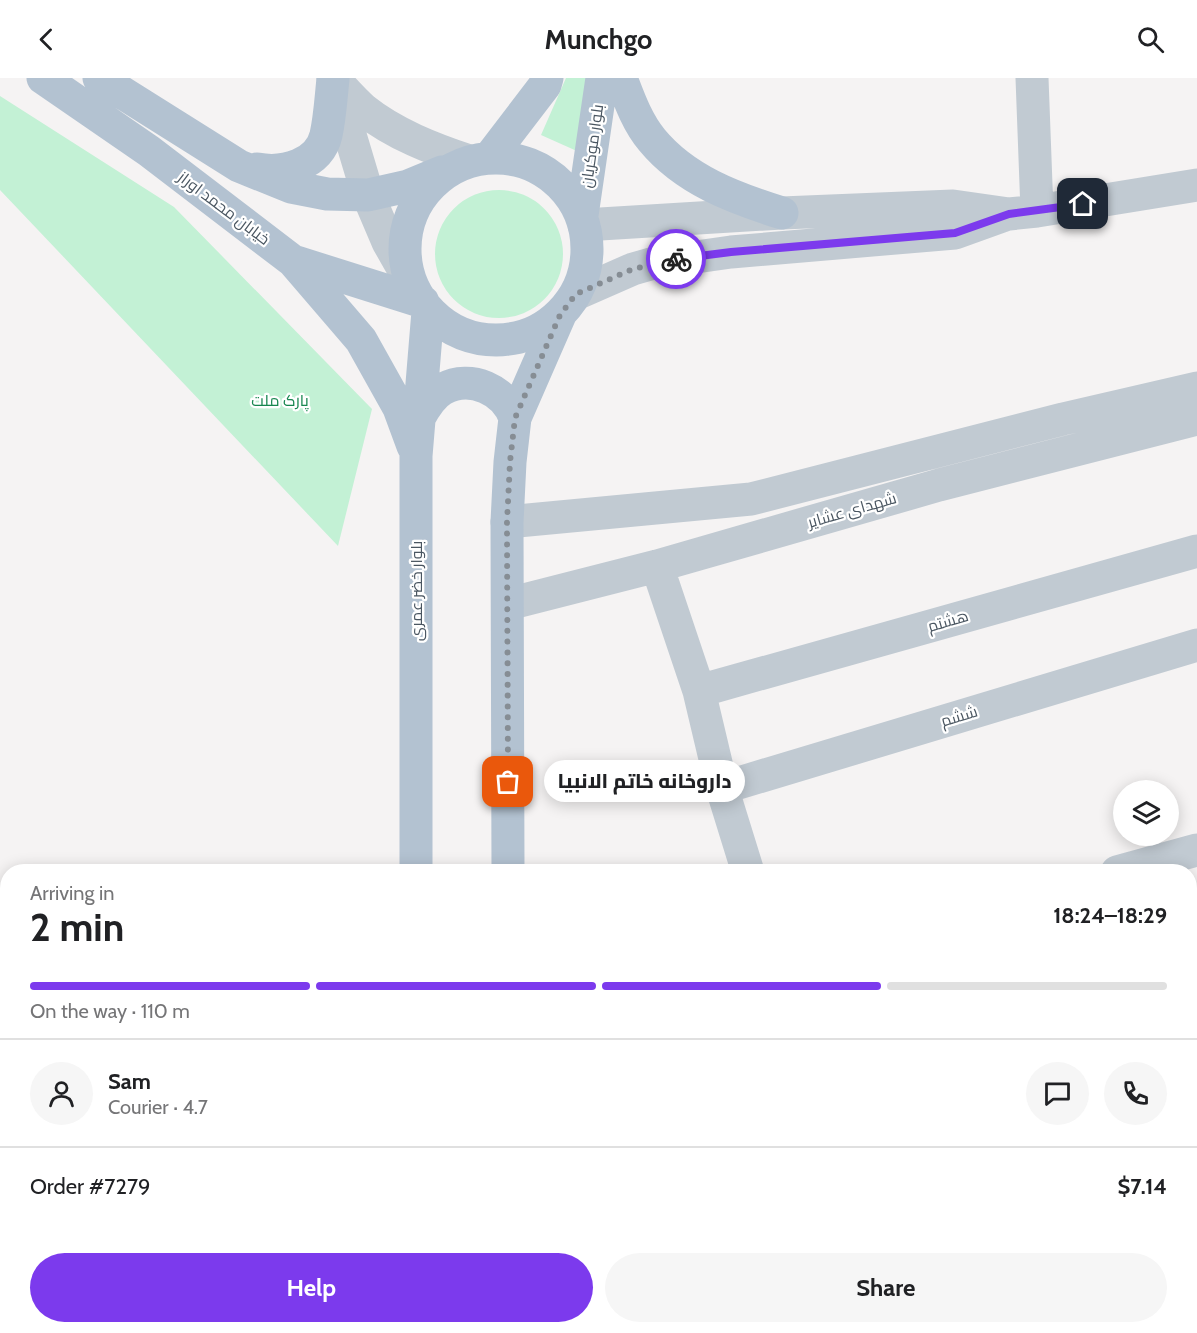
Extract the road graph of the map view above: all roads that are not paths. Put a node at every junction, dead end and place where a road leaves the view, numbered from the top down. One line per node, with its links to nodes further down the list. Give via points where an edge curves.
1 (43, 78): 15 (main road, خیابان محمد اوراز, via 149,151)
2 (99, 78): 9 (main road)
3 (333, 78): 8 (street, via 364,110 390,127); 9 (main road, via 326,138 312,158 295,168 271,172); 11 (street)
4 (547, 78): 8 (main road, via 545,85)
5 (602, 78): 14 (main road, بلوار موکریان)
6 (621, 78): 12 (main road, via 651,138 670,158 720,191)
7 (1032, 78): 13 (street)
8 (469, 162): 11 (main road, via 408,186); 14 (main road, via 518,160 545,171 567,190); 16 (main road, via 430,185 415,206 406,229 404,254)
9 (239, 166): 11 (main road, via 291,187 327,194)
10 (1197, 185): 13 (street)
11 (368, 195): 16 (street, via 388,242)
12 (782, 213): 13 (street, via 953,206); 14 (street)
13 (1023, 213): 17 (street, via 955,233 731,252 654,263 633,269)
14 (583, 220): 17 (main road, via 588,241 586,269)
15 (293, 261): 16 (main road, خیابان محمد اوراز); 22 (main road, via 362,340 399,408)
16 (420, 297): 17 (main road, via 447,326 469,336 493,340 517,338 540,329); 19 (main road, بلوار خضر عمری)
17 (568, 304): 20 (main road)
18 (1197, 387): 23 (street, via 751,499)
19 (419, 418): 20 (main road, via 444,388 468,384 495,391 505,399); 22 (main road, بلوار خضر عمری)
20 (515, 418): 23 (main road)
21 (1197, 419): 25 (street, شهدای عشایر, via 939,484)
22 (416, 456): 31 (main road, بلوار خضر عمری)
23 (507, 522): 26 (main road)
24 (1197, 551): 28 (street, هشتم)
25 (657, 566): 26 (street, شهدای عشایر); 28 (street)
26 (508, 604): 32 (main road)
27 (1197, 645): 29 (street, ششم)
28 (699, 691): 29 (street)
29 (722, 788): 33 (street)
30 (1197, 850): 34 (street)
31 (416, 864)
32 (508, 864)
33 (746, 864)
34 (1146, 864)

